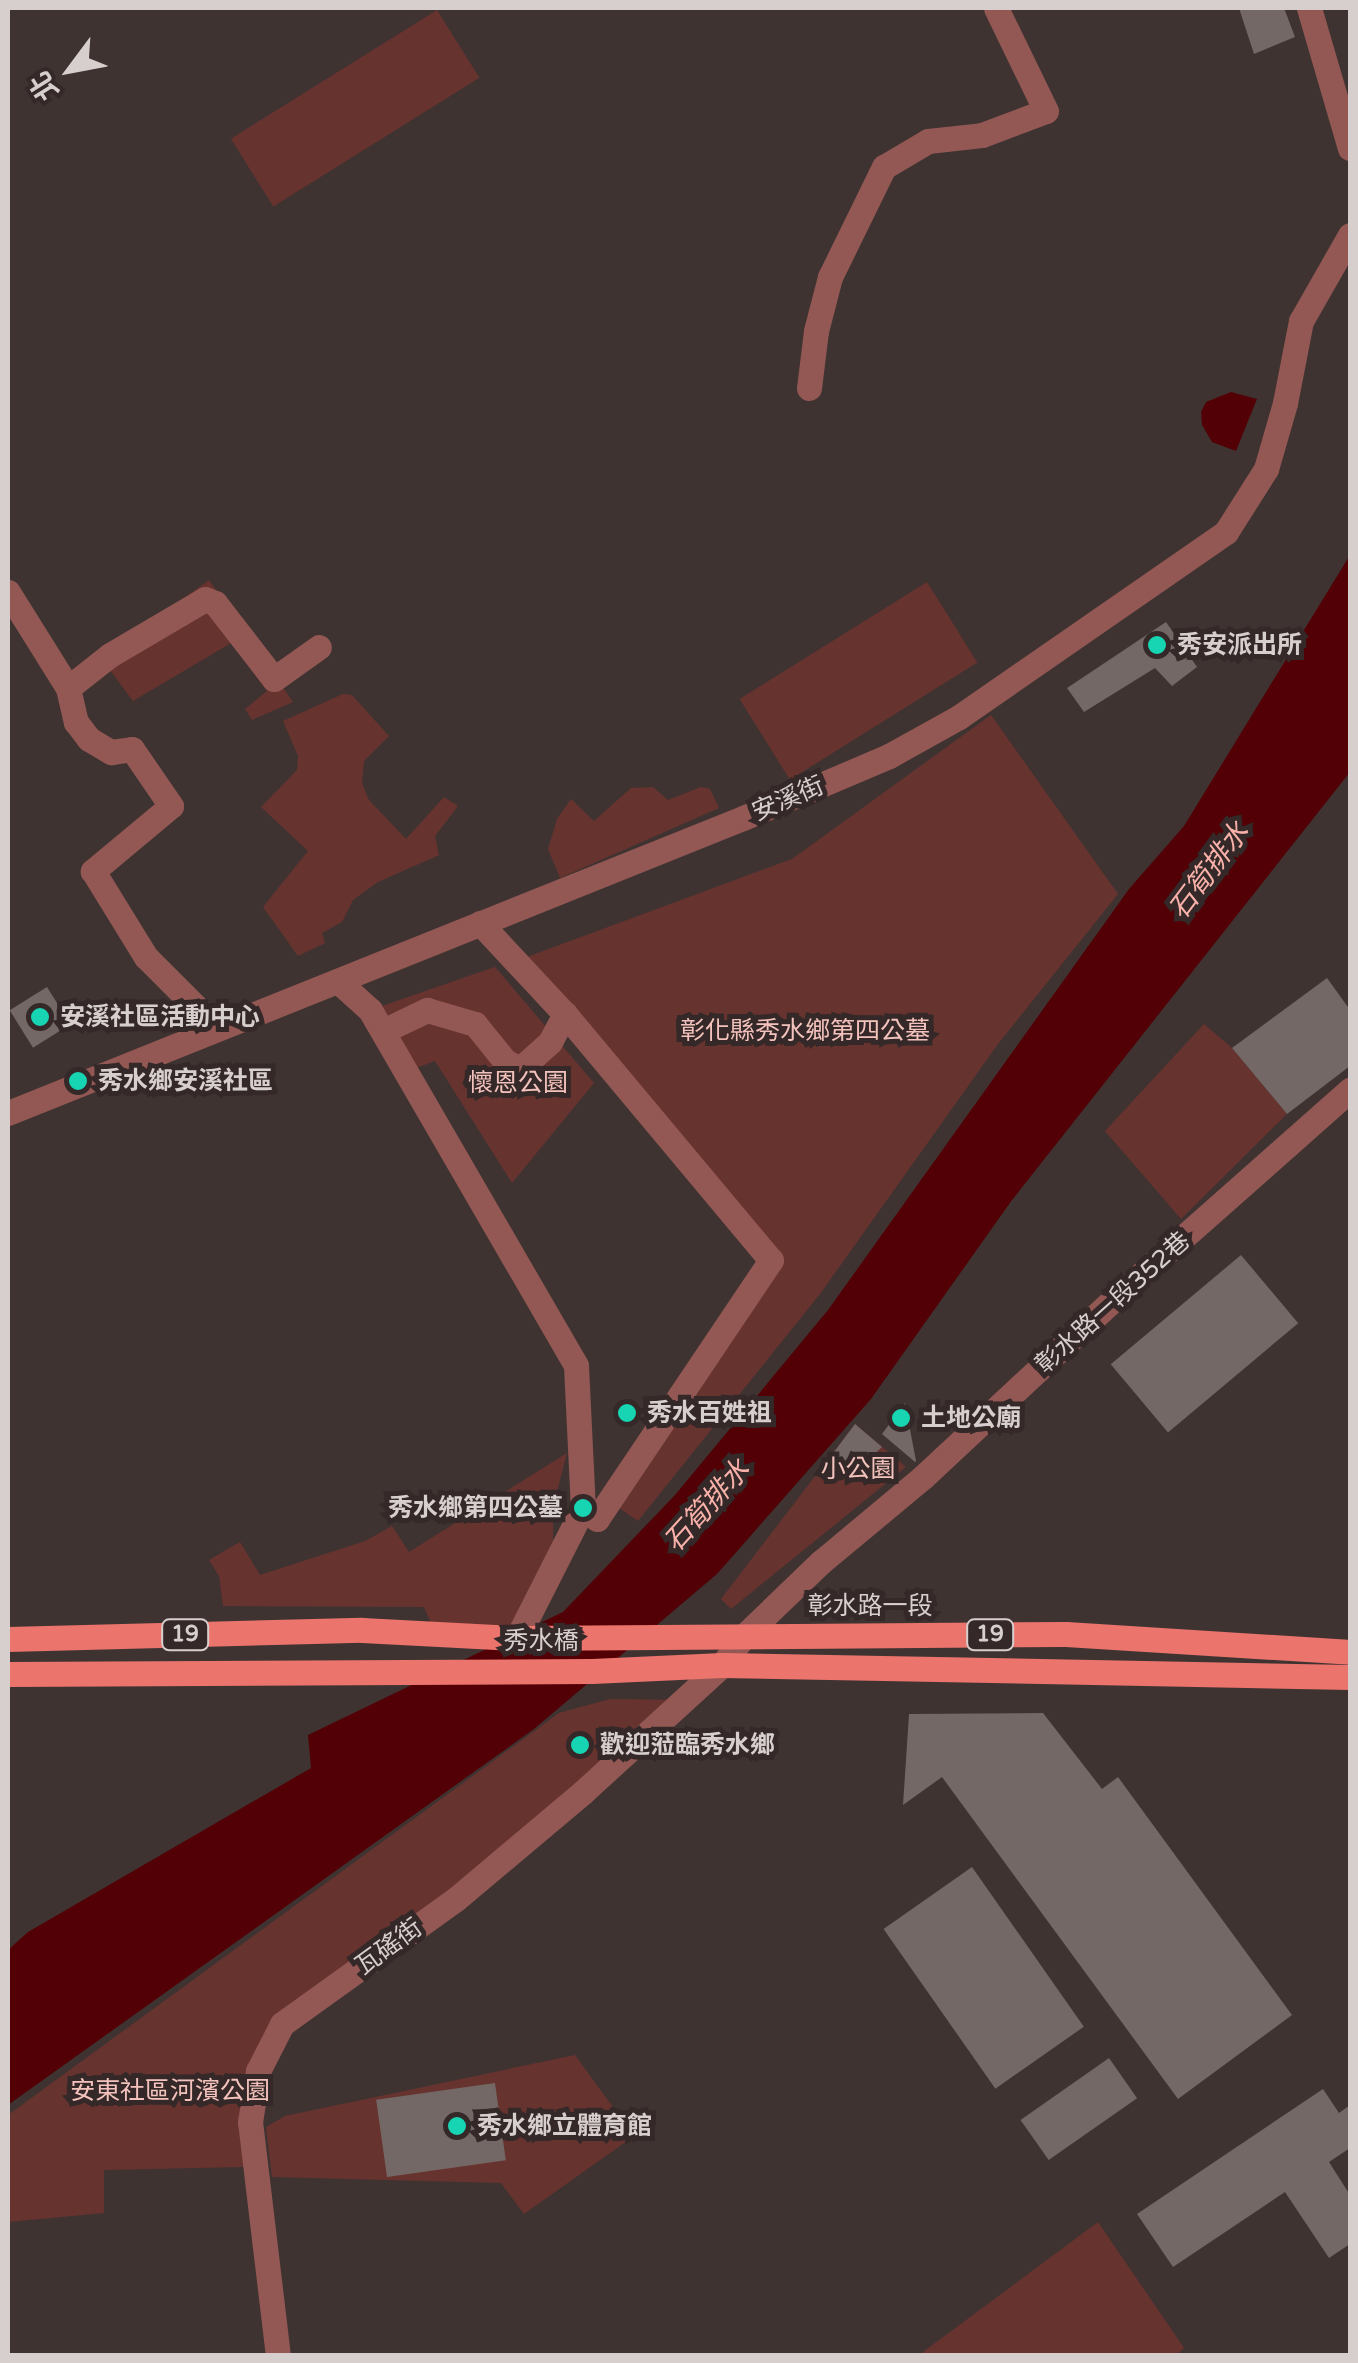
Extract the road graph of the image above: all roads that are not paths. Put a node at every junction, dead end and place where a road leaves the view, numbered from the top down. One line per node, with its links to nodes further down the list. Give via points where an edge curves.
1 (996, 8): 5 (street, via 1046,110 982,135 928,142 884,167 830,277)
2 (1309, 8): 3 (street)
3 (1350, 148)
4 (1350, 235): 9 (street, 安溪街, via 1300,321 1266,469 1226,532 985,700 888,756)
5 (809, 388)
6 (8, 592): 8 (street)
7 (319, 648): 8 (street, via 274,679 205,599)
8 (68, 688): 12 (street, via 76,722 89,740 111,752 132,749 172,806 93,870 98,884 146,957)
9 (480, 923): 10 (street, 安溪街); 11 (street)
10 (339, 982): 12 (street, 安溪街); 13 (street)
11 (565, 1014): 13 (street, via 550,1042 520,1069 505,1061 476,1024 426,1010); 16 (street, via 771,1260 597,1519)
12 (215, 1026): 15 (street, 安溪街)
13 (382, 1031): 16 (street, via 576,1366)
14 (1350, 1090): 17 (street, 彰水路一段352巷)
15 (8, 1112)
16 (583, 1508): 18 (street)
17 (743, 1637): 19 (main road, 彰水路一段 / 19); 21 (main road, 彰水路一段 / 19, via 1066,1634); 22 (street, 瓦磘街)
18 (517, 1638): 19 (main road, 秀水橋 / 19); 20 (main road, 秀水橋 / 19, via 362,1630)
19 (629, 1638)
20 (8, 1639)
21 (1350, 1652)
22 (722, 1666): 23 (main road, 秀水橋 / 19); 24 (main road, 19); 25 (street, 瓦磘街, via 456,1899 282,2024 258,2071 250,2122)
23 (8, 1674)
24 (1350, 1677)
25 (278, 2356)

